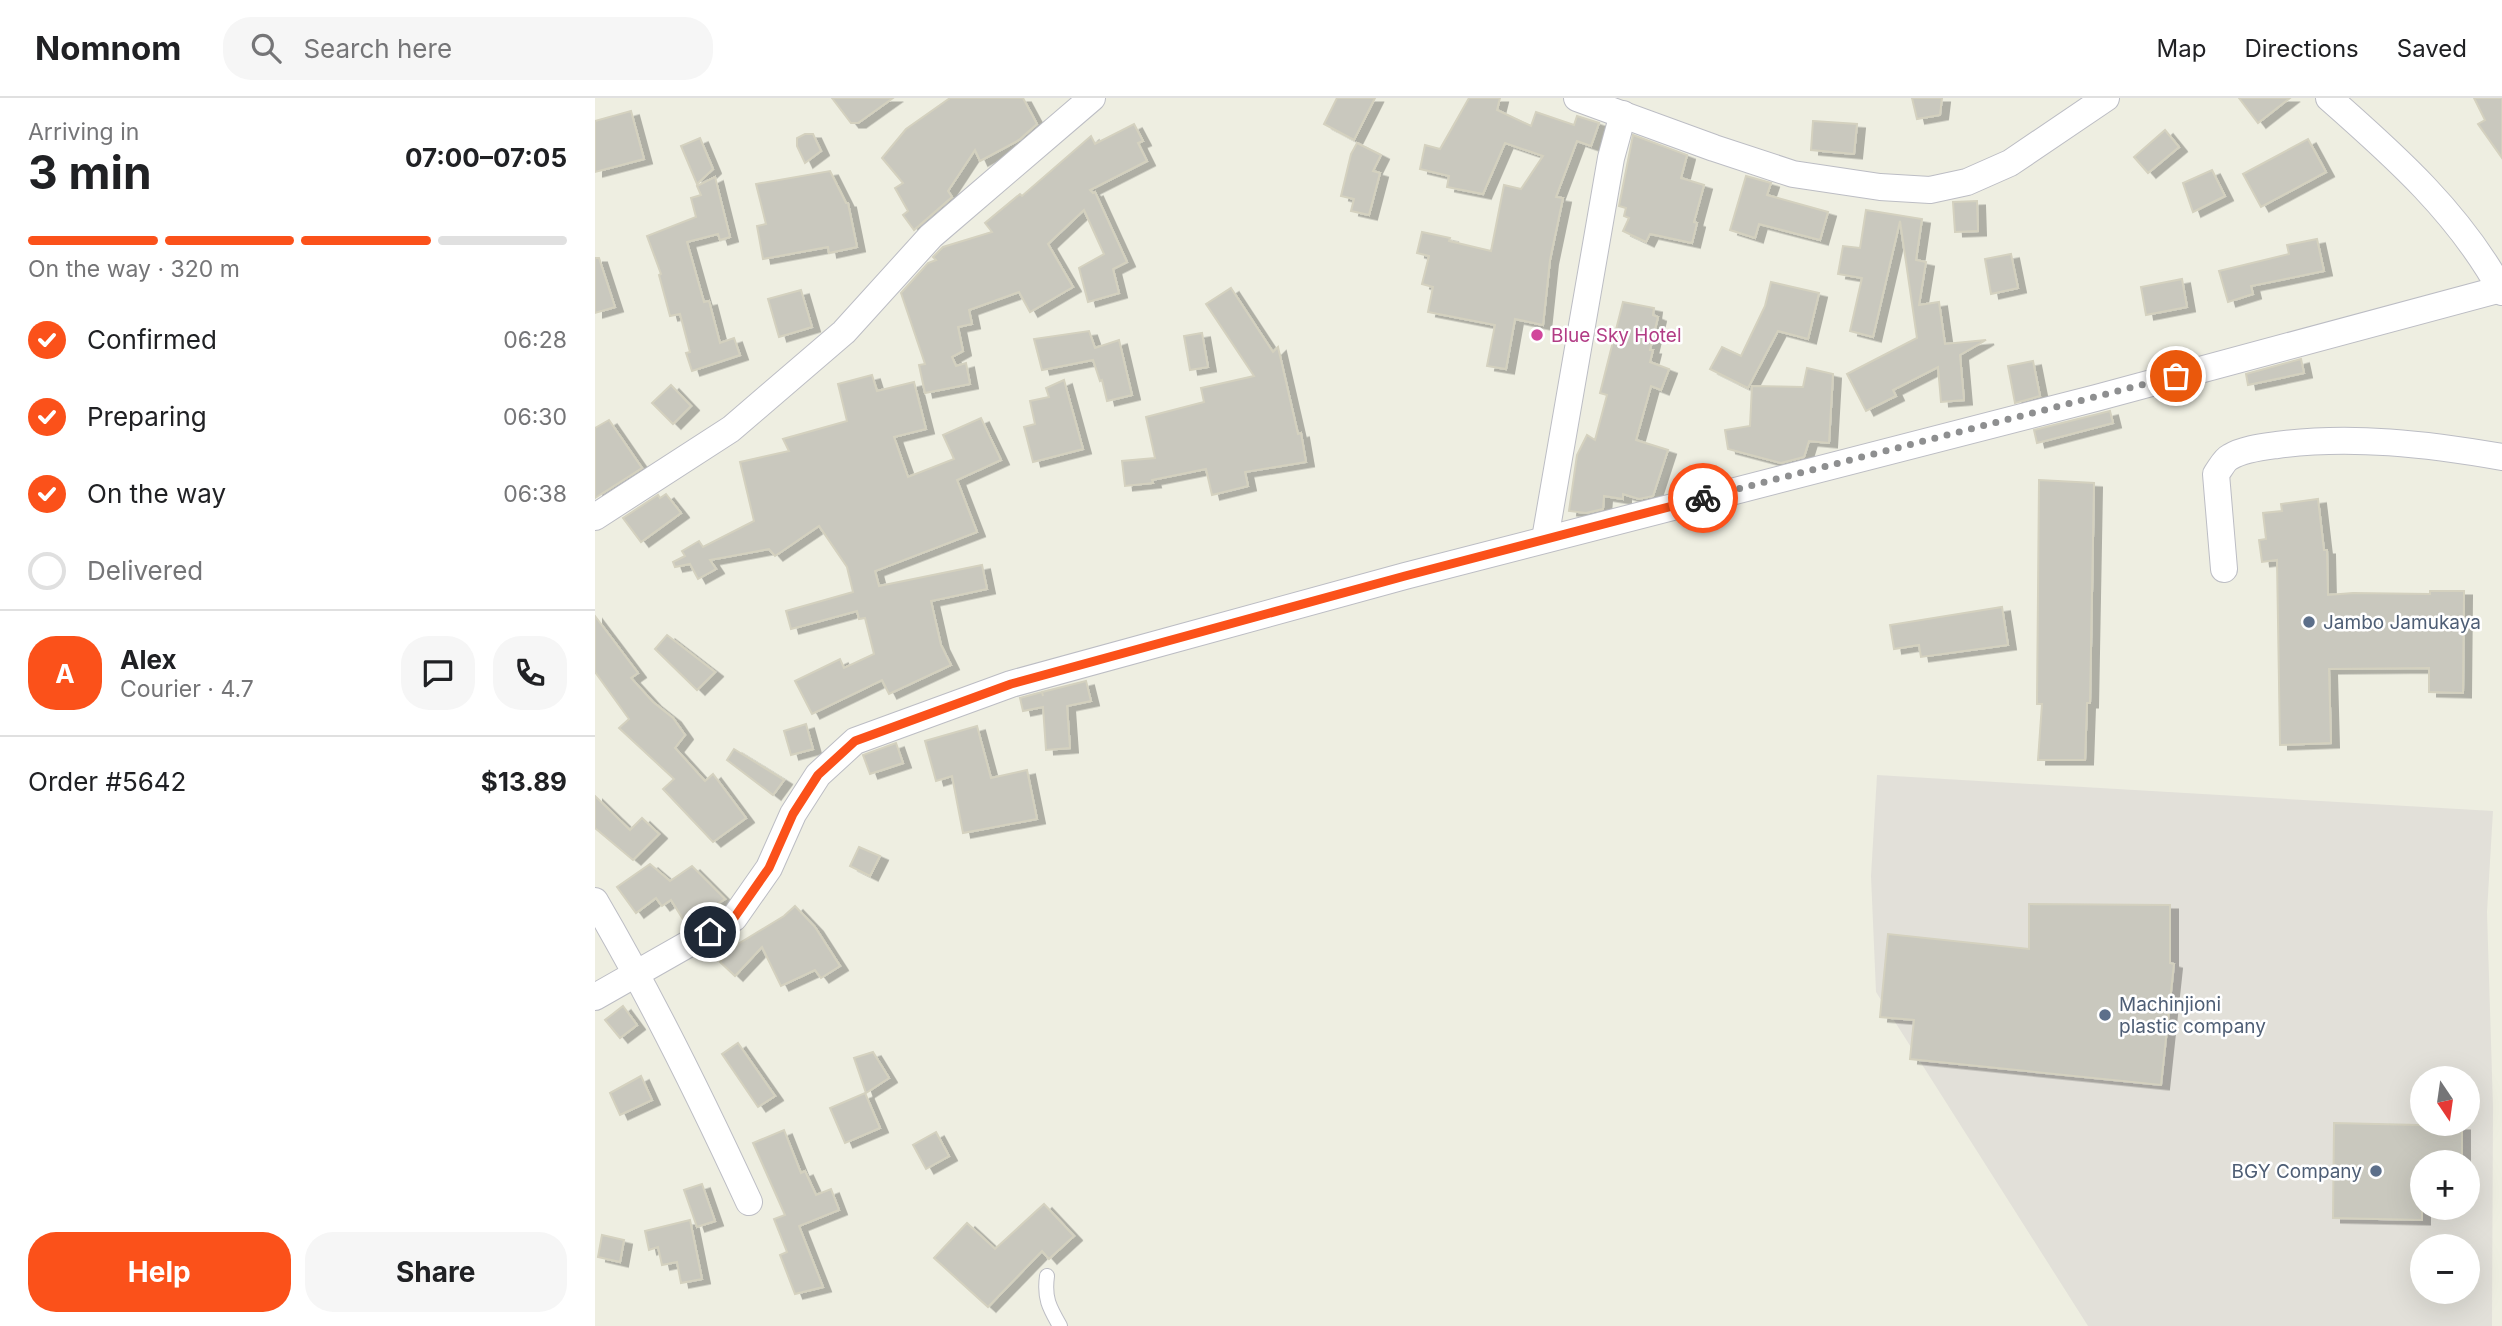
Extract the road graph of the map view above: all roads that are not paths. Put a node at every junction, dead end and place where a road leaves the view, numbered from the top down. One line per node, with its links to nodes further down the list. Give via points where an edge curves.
1 (1092, 98): 8 (street, via 931,236 844,332 731,429)
2 (1577, 98): 5 (street)
3 (2106, 98): 5 (street, via 2010,163 1967,182 1930,190 1793,174)
4 (2329, 98): 6 (street, via 2440,201)
5 (1623, 114): 9 (street, via 1611,158)
6 (2501, 291): 9 (street)
7 (2502, 457): 10 (street, via 2355,441 2255,448 2229,458 2216,474)
8 (595, 517)
9 (1545, 540): 12 (street, via 1011,684 855,741 818,775 793,814 769,868 734,918)
10 (2224, 569)
11 (595, 901): 12 (street)
12 (636, 972): 13 (street); 14 (street, via 691,1076)
13 (595, 997)
14 (749, 1202)
15 (1047, 1276): 16 (lane, via 1044,1293)
16 (1060, 1326)

